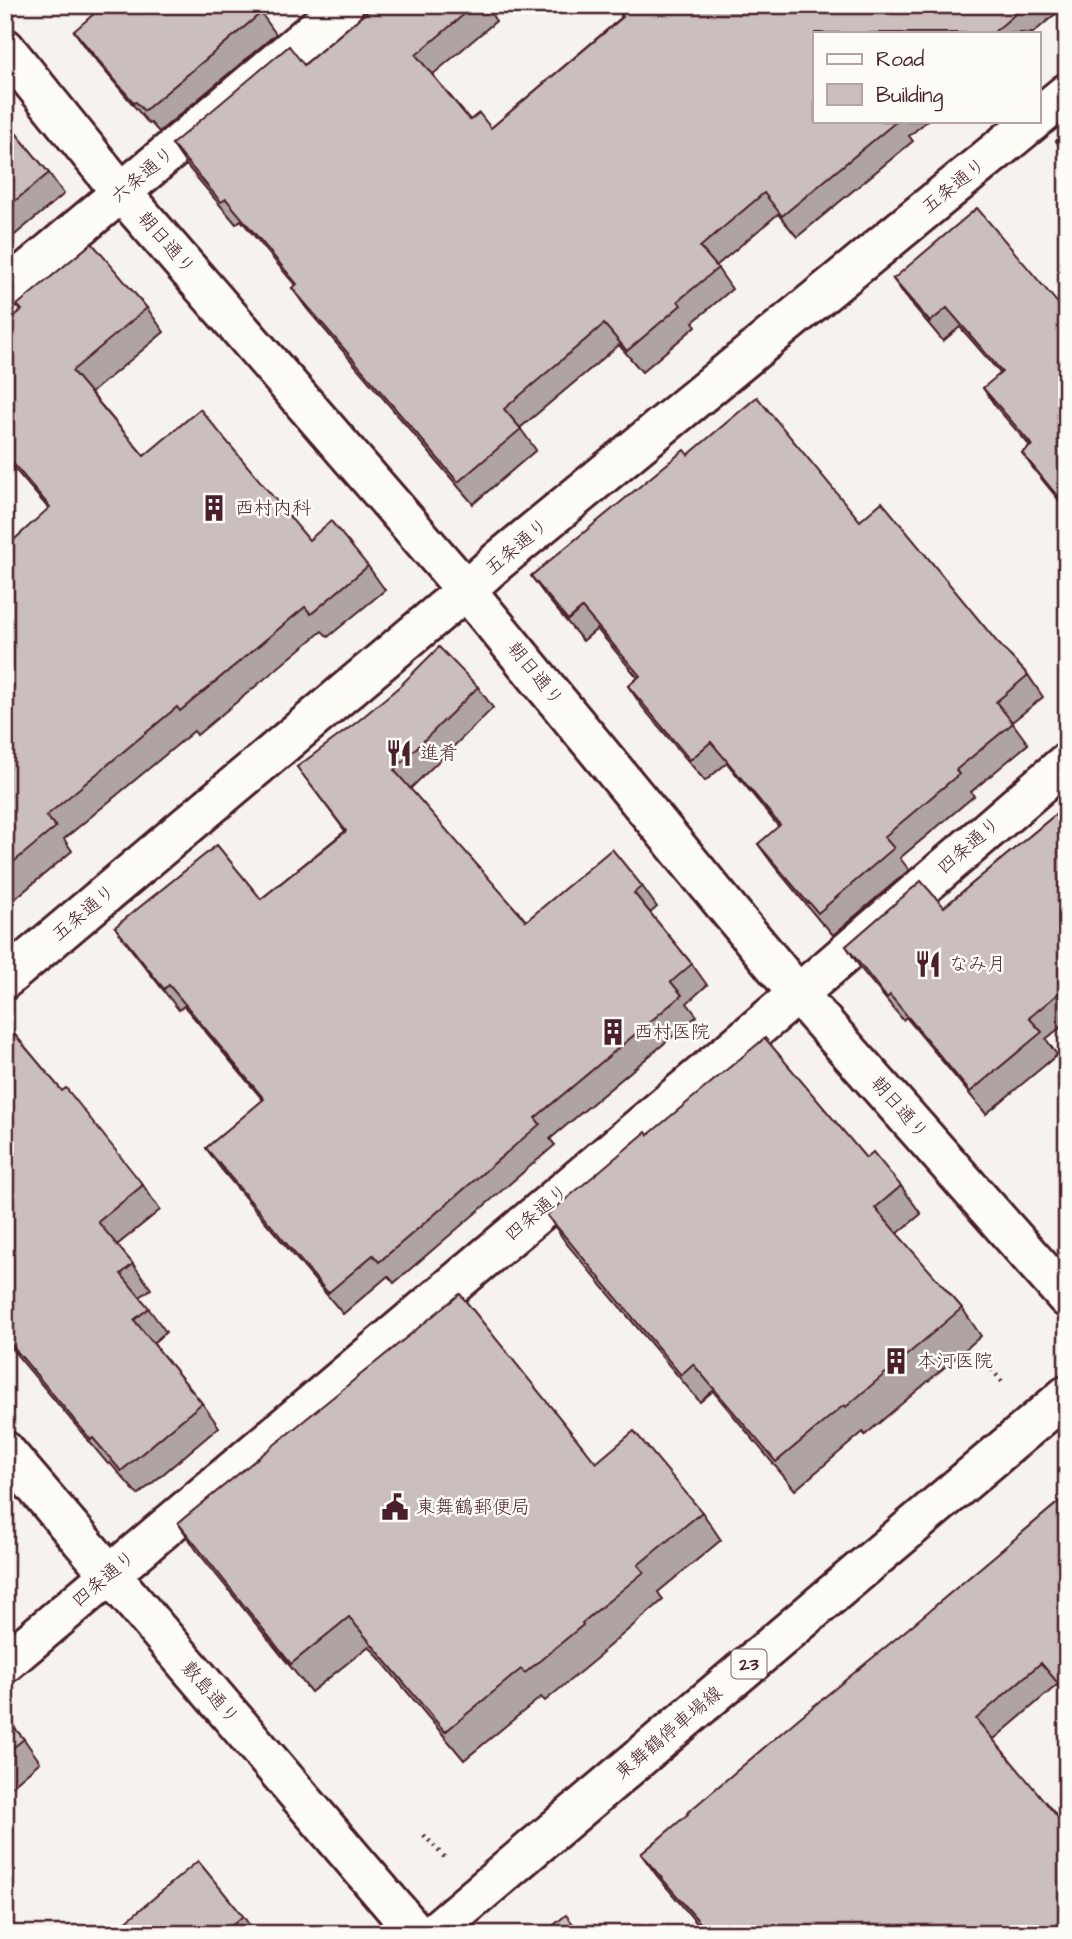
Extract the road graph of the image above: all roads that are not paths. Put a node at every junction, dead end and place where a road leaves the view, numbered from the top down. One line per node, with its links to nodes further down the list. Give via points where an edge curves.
1 (344, 5): 6 (street, 六条通り)
2 (5, 48): 6 (street, 朝日通り)
3 (1067, 93): 4 (street)
4 (1040, 115)
5 (1033, 122): 8 (street, 五条通り)
6 (121, 192): 7 (street, 六条通り); 8 (street, 朝日通り)
7 (5, 290)
8 (466, 590): 10 (street, 五条通り); 11 (street, 朝日通り)
9 (1067, 762): 11 (street, 四条通り)
10 (5, 979)
11 (797, 993): 12 (street, 朝日通り); 15 (street, 四条通り)
12 (1067, 1298)
13 (1067, 1395): 18 (street, 東舞鶴停車場線 / 23)
14 (5, 1451): 15 (street, 敷島通り)
15 (109, 1575): 16 (street, 四条通り); 17 (street, 敷島通り)
16 (5, 1663)
17 (417, 1934)
18 (432, 1934)

